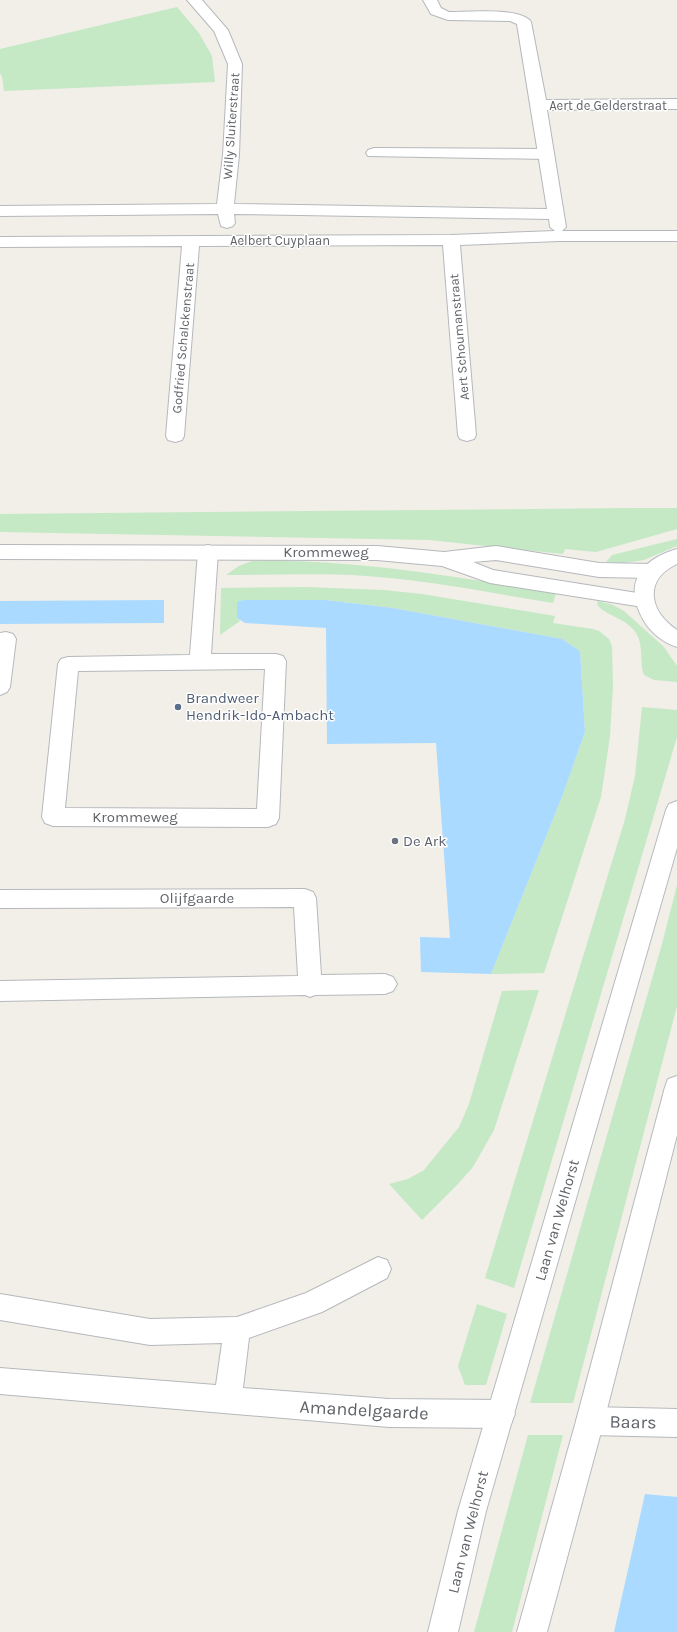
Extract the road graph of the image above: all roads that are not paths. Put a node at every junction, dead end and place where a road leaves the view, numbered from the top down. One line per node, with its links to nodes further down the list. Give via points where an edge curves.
1 (194, 0): 7 (street, Willy Sluiterstraat, via 220,30 236,64)
2 (430, 0): 4 (street, via 432,8 448,16 512,17 524,22)
3 (677, 104): 4 (street, Aert de Gelderstraat)
4 (539, 105): 6 (street)
5 (374, 153): 6 (street)
6 (546, 154): 9 (street)
7 (225, 209): 8 (street, Aelbert Cuyplaan); 9 (street, Aelbert Cuyplaan); 13 (street, Willy Sluiterstraat)
8 (0, 211)
9 (555, 214): 10 (street)
10 (560, 236): 11 (street, Aelbert Cuyplaan); 14 (street, Aelbert Cuyplaan)
11 (677, 236)
12 (191, 240): 13 (street, Aelbert Cuyplaan); 15 (street, Aelbert Cuyplaan); 17 (street, Godfried Schalckenstraat)
13 (228, 240): 14 (street, Aelbert Cuyplaan)
14 (451, 240): 16 (street, Aert Schoumanstraat)
15 (0, 242)
16 (467, 435)
17 (175, 436)
18 (0, 552): 19 (street, Krommeweg)
19 (208, 552): 21 (street, Krommeweg, via 377,553); 26 (street)
20 (677, 556): 22 (street)
21 (444, 559): 22 (street, Krommeweg, via 496,553 599,570); 23 (street, Krommeweg, via 490,576)
22 (653, 571): 23 (street, via 644,585)
23 (643, 600): 25 (street, via 650,618)
24 (6, 639): 27 (street)
25 (677, 640)
26 (200, 662): 26 (street, Krommeweg, via 276,661 268,818 53,817 68,664)
27 (0, 687)
28 (677, 810): 39 (street, Laan van Welhorst)
29 (0, 899): 31 (street, Olijfgaarde, via 305,898)
30 (385, 984): 31 (street)
31 (310, 987): 32 (street)
32 (0, 991)
33 (677, 1087): 40 (street)
34 (378, 1269): 36 (street, via 313,1303)
35 (0, 1307): 36 (street, via 150,1332)
36 (237, 1330): 38 (street)
37 (0, 1382): 38 (street, Amandelgaarde)
38 (228, 1400): 39 (street, Amandelgaarde, via 389,1413)
39 (501, 1414): 42 (street, Laan van Welhorst, via 472,1511)
40 (590, 1421): 41 (street, Baars); 43 (street)
41 (677, 1423)
42 (443, 1632)
43 (532, 1632)

